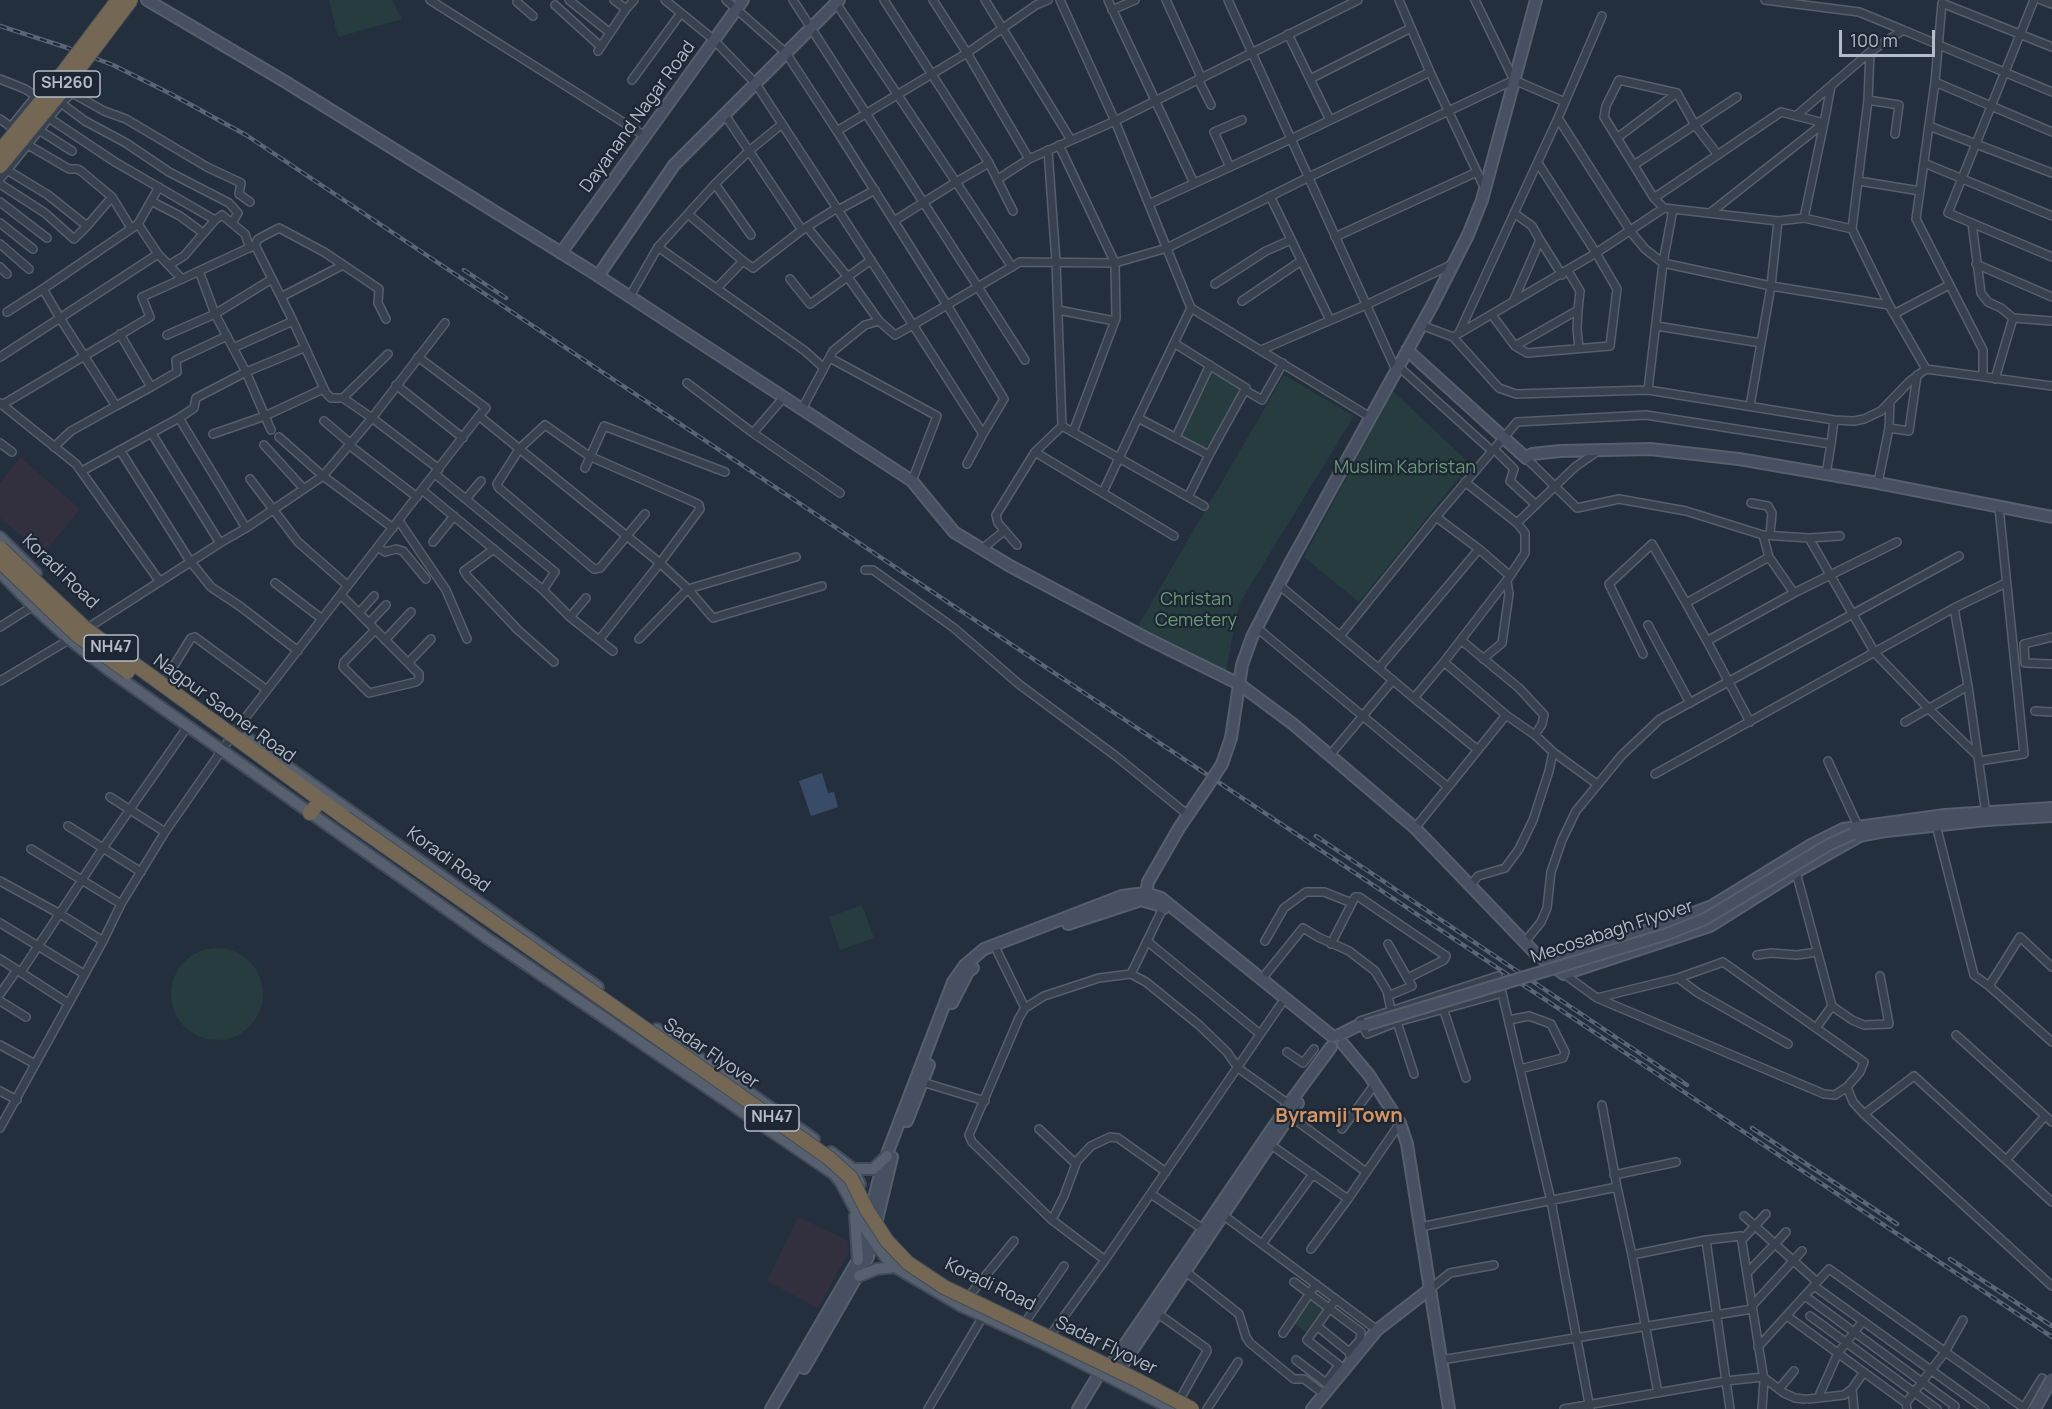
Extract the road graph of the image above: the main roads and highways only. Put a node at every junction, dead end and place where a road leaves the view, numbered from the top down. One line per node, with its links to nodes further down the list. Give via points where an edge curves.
1 (118, 0): 7 (highway, SH260, bridge)
2 (131, 0): 8 (highway, SH260, bridge)
3 (147, 0): 9 (main road)
4 (1536, 0): 11 (main road, via 1485,190 1468,235)
5 (838, 1): 10 (main road, via 674,165)
6 (740, 4): 9 (main road, Dayanand Nagar Road)
7 (0, 151)
8 (4, 168)
9 (561, 253): 10 (main road)
10 (598, 276): 17 (main road, via 912,481 954,532 1010,566)
11 (1407, 350): 12 (main road, via 1526,458 1532,454 1580,450 1650,449 1739,459); 17 (main road, via 1257,628 1242,664)
12 (2052, 514)
13 (0, 537): 18 (main road, Koradi Road / NH47, via 92,626 165,680)
14 (0, 548): 18 (highway, Nagpur Saoner Road / NH47, bridge, via 86,629)
15 (0, 561): 18 (highway, Nagpur Saoner Road / NH47, bridge, via 77,635)
16 (0, 572): 18 (main road, via 69,639 188,726)
17 (1239, 684): 25 (main road, bridge, via 1231,738 1222,764 1148,882); 26 (main road, via 1293,724 1415,828 1524,943)
18 (229, 739): 19 (highway, Nagpur Saoner Road / NH47); 19 (highway, Nagpur Saoner Road / NH47, via 294,792); 19 (main road, Koradi Road / NH47, via 256,776)
19 (318, 804): 23 (highway, Sadar Flyover); 28 (main road, Koradi Road / NH47); 29 (main road, Koradi Road / NH47, via 325,824)
20 (2052, 808): 21 (main road)
21 (1986, 815): 22 (main road); 24 (main road); 24 (main road, via 1936,825)
22 (2052, 816)
23 (343, 821): 47 (highway, Sadar Flyover / NH47, bridge, via 704,1080 833,1167 845,1180 885,1248 904,1267 940,1289); 52 (highway, Sadar Flyover / NH47, bridge, via 830,1158 851,1178 887,1241 908,1263 944,1287)
24 (1857, 832): 26 (main road, via 1843,829 1826,836 1712,906); 26 (main road, via 1710,926 1564,974); 30 (main road, Mecosabagh Flyover, bridge, via 1705,919 1667,934 1365,1025)
25 (1145, 897): 27 (main road, via 997,951 968,972); 27 (main road, via 1122,896 984,949); 30 (main road, via 1281,1004); 30 (main road, via 1161,898)
26 (1548, 963)
27 (958, 974): 31 (main road, via 955,996)
28 (588, 981): 29 (main road); 34 (main road, Koradi Road / NH47)
29 (575, 999): 35 (main road, Koradi Road / NH47, via 834,1174)
30 (1337, 1042): 32 (main road); 43 (main road, via 1375,1084 1400,1124 1407,1144)
31 (918, 1082): 33 (main road); 37 (main road, via 892,1157)
32 (1291, 1109): 38 (main road); 38 (main road, via 1271,1145)
33 (886, 1156): 34 (main road, via 873,1169); 36 (main road)
34 (853, 1169): 36 (main road, Koradi Road / NH47)
35 (854, 1208): 39 (main road, Koradi Road / NH47); 40 (main road)
36 (872, 1209): 37 (main road, NH47); 39 (main road)
37 (877, 1220): 39 (main road); 44 (main road, Koradi Road / NH47, via 897,1248 935,1278)
38 (1207, 1232): 44 (main road); 44 (main road, via 1157,1313)
39 (870, 1236): 40 (main road); 41 (main road, Koradi Road); 42 (main road, via 868,1257)
40 (858, 1260): 48 (main road)
41 (896, 1267): 42 (main road); 45 (main road, Koradi Road, via 927,1287)
42 (859, 1276): 49 (main road)
43 (1430, 1289): 54 (main road, via 1346,1359); 55 (main road)
44 (1114, 1363): 45 (main road); 47 (main road, Koradi Road / NH47)
45 (1100, 1373): 50 (main road); 51 (main road, Koradi Road)
46 (2052, 1378): 56 (main road, bridge)
47 (1182, 1404): 53 (main road, Koradi Road / NH47)
48 (771, 1409)
49 (779, 1409)
50 (1078, 1409)
51 (1172, 1409)
52 (1192, 1409)
53 (1200, 1409)
54 (1312, 1409)
55 (1449, 1409)
56 (2035, 1409)

